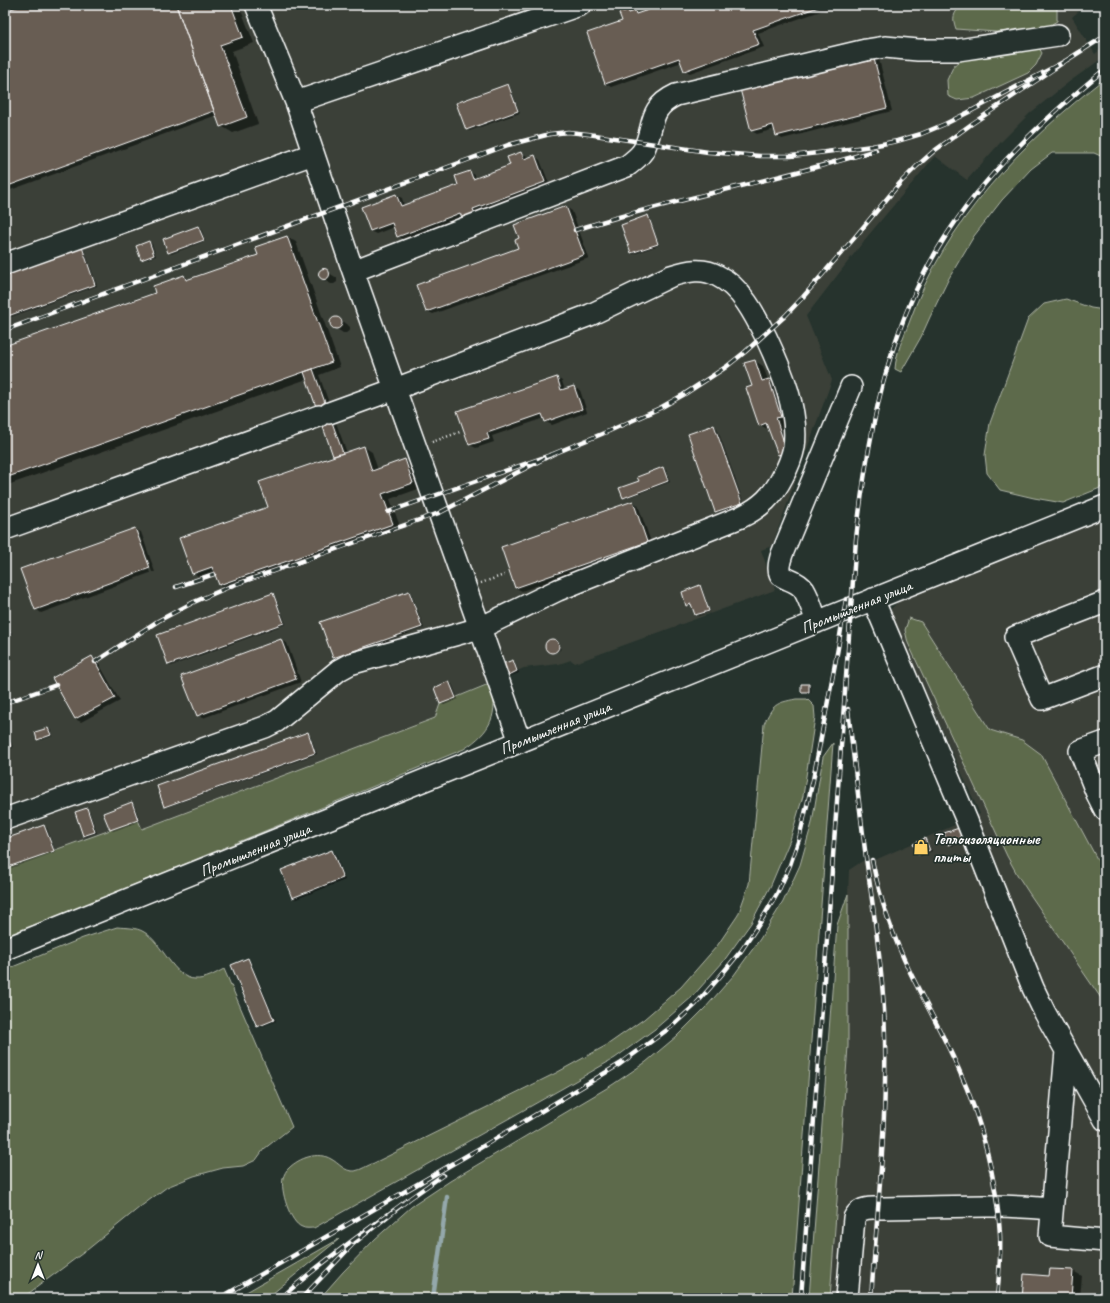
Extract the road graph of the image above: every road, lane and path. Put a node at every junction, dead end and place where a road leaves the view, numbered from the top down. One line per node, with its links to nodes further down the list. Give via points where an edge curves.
1 (256, 5): 4 (street)
2 (580, 5): 4 (street)
3 (1058, 35): 7 (street, via 958,50 885,47 676,95 659,107 644,150 626,166)
4 (296, 102): 5 (street)
5 (313, 154): 6 (street); 7 (street)
6 (5, 264)
7 (353, 270): 9 (street)
8 (851, 387): 18 (street, via 778,568 784,578 803,589)
9 (395, 389): 11 (street); 13 (street); 19 (street, via 590,316 671,276 703,270 718,276 744,299 755,316 783,375 792,410 794,448 779,485 755,510 741,518 558,590)
10 (460, 432): 11 (path)
11 (416, 447): 15 (street)
12 (1105, 506): 16 (street, Промышленная улица)
13 (5, 529)
14 (507, 574): 15 (path)
15 (466, 588): 19 (street)
16 (873, 599): 18 (street, Промышленная улица); 26 (street, via 967,821 1033,988)
17 (1105, 602): 20 (street, via 1015,637 1042,699)
18 (817, 622): 21 (street, Промышленная улица)
19 (480, 628): 21 (street); 24 (street, via 350,664 339,670 277,721 265,727)
20 (1105, 675)
21 (520, 742): 25 (street, Промышленная улица)
22 (1105, 742): 23 (street, via 1080,751)
23 (1105, 810)
24 (5, 819)
25 (5, 949)
26 (1066, 1051): 27 (street); 28 (street)
27 (1105, 1120)
28 (1052, 1209): 29 (street, via 1050,1236); 30 (street, via 997,1206 862,1210 854,1218)
29 (1105, 1241)
30 (847, 1298)

